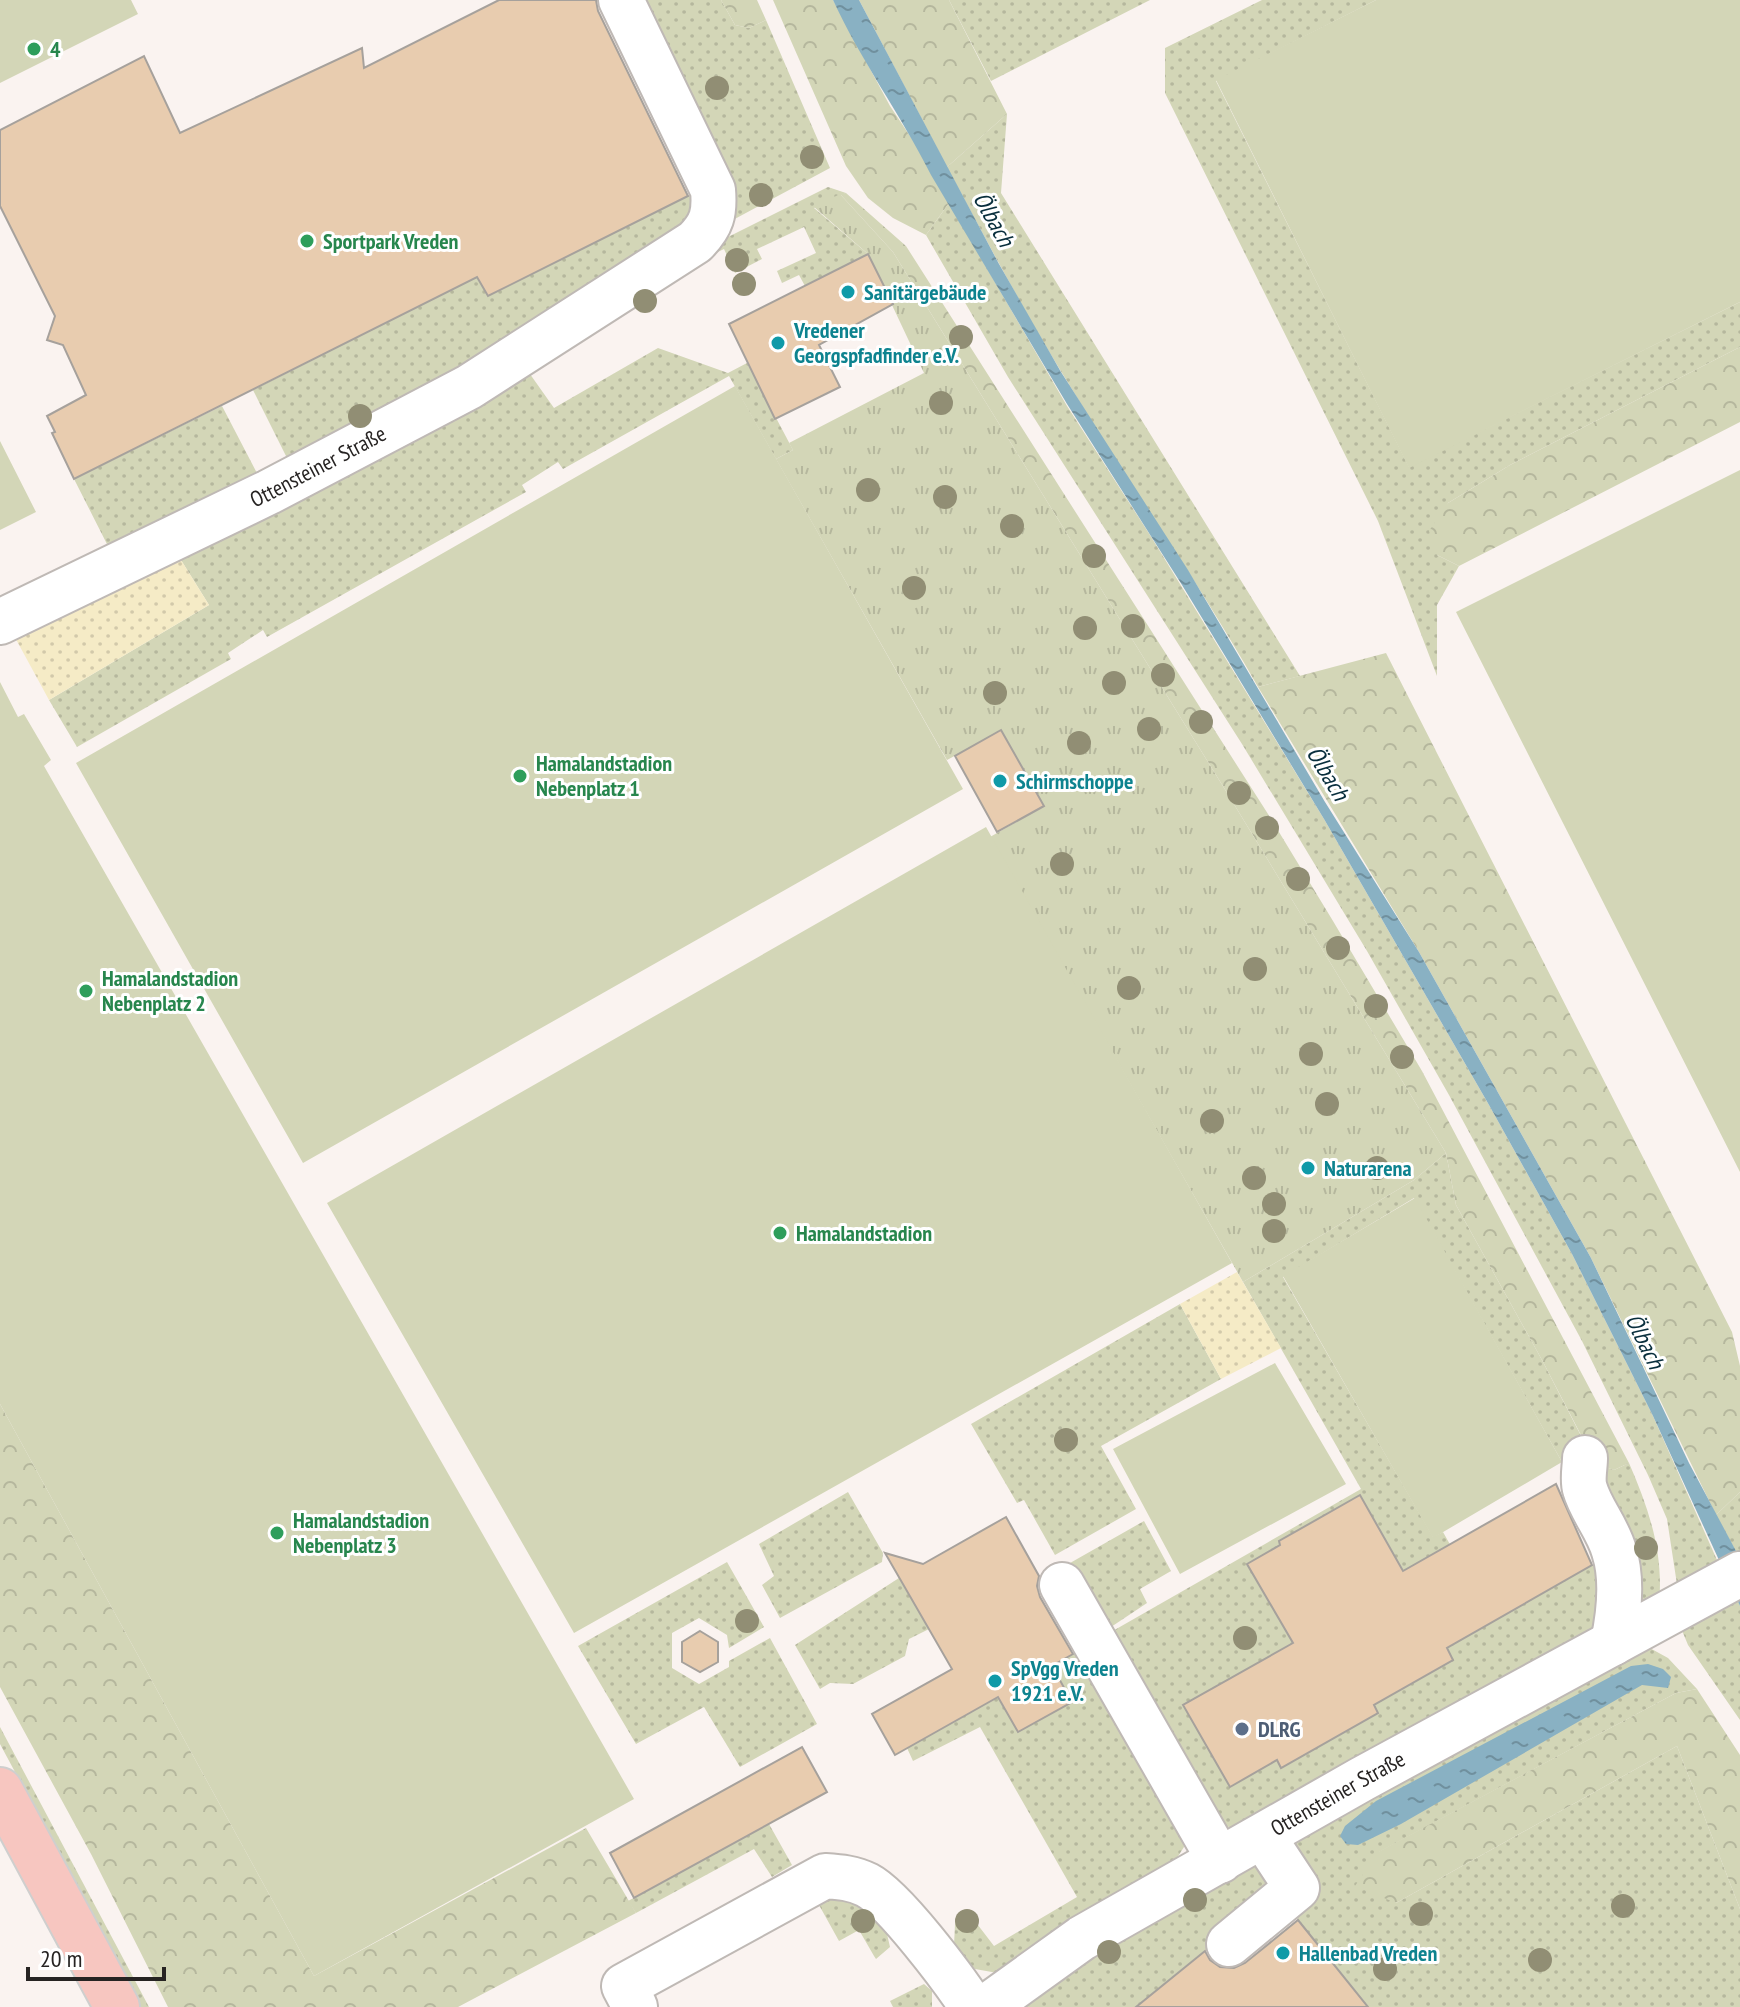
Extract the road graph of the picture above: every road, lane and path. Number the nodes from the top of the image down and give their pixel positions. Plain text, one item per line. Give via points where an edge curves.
1 (621, 0) edge
2 (0, 622) edge
3 (1585, 1458) dead end
4 (1740, 1574) edge
5 (1062, 1585) dead end
6 (1613, 1643) junction
7 (0, 1790) edge
8 (1264, 1838) junction
9 (1220, 1861) junction
10 (1229, 1944) dead end
11 (117, 2007) edge
12 (635, 2007) edge
13 (972, 2007) edge
14 (986, 2007) edge

1 - 2 street, Ottensteiner Straße via 713,190 715,211 709,228 469,387 269,492
3 - 6 street via 1584,1488 1618,1567
4 - 6 street, Ottensteiner Straße
5 - 9 street
6 - 8 street, Ottensteiner Straße
7 - 11 main road
8 - 9 street, Ottensteiner Straße
8 - 10 street via 1297,1888
9 - 14 street, Ottensteiner Straße via 1082,1938
12 - 13 street via 624,1986 825,1876 870,1886 891,1904

